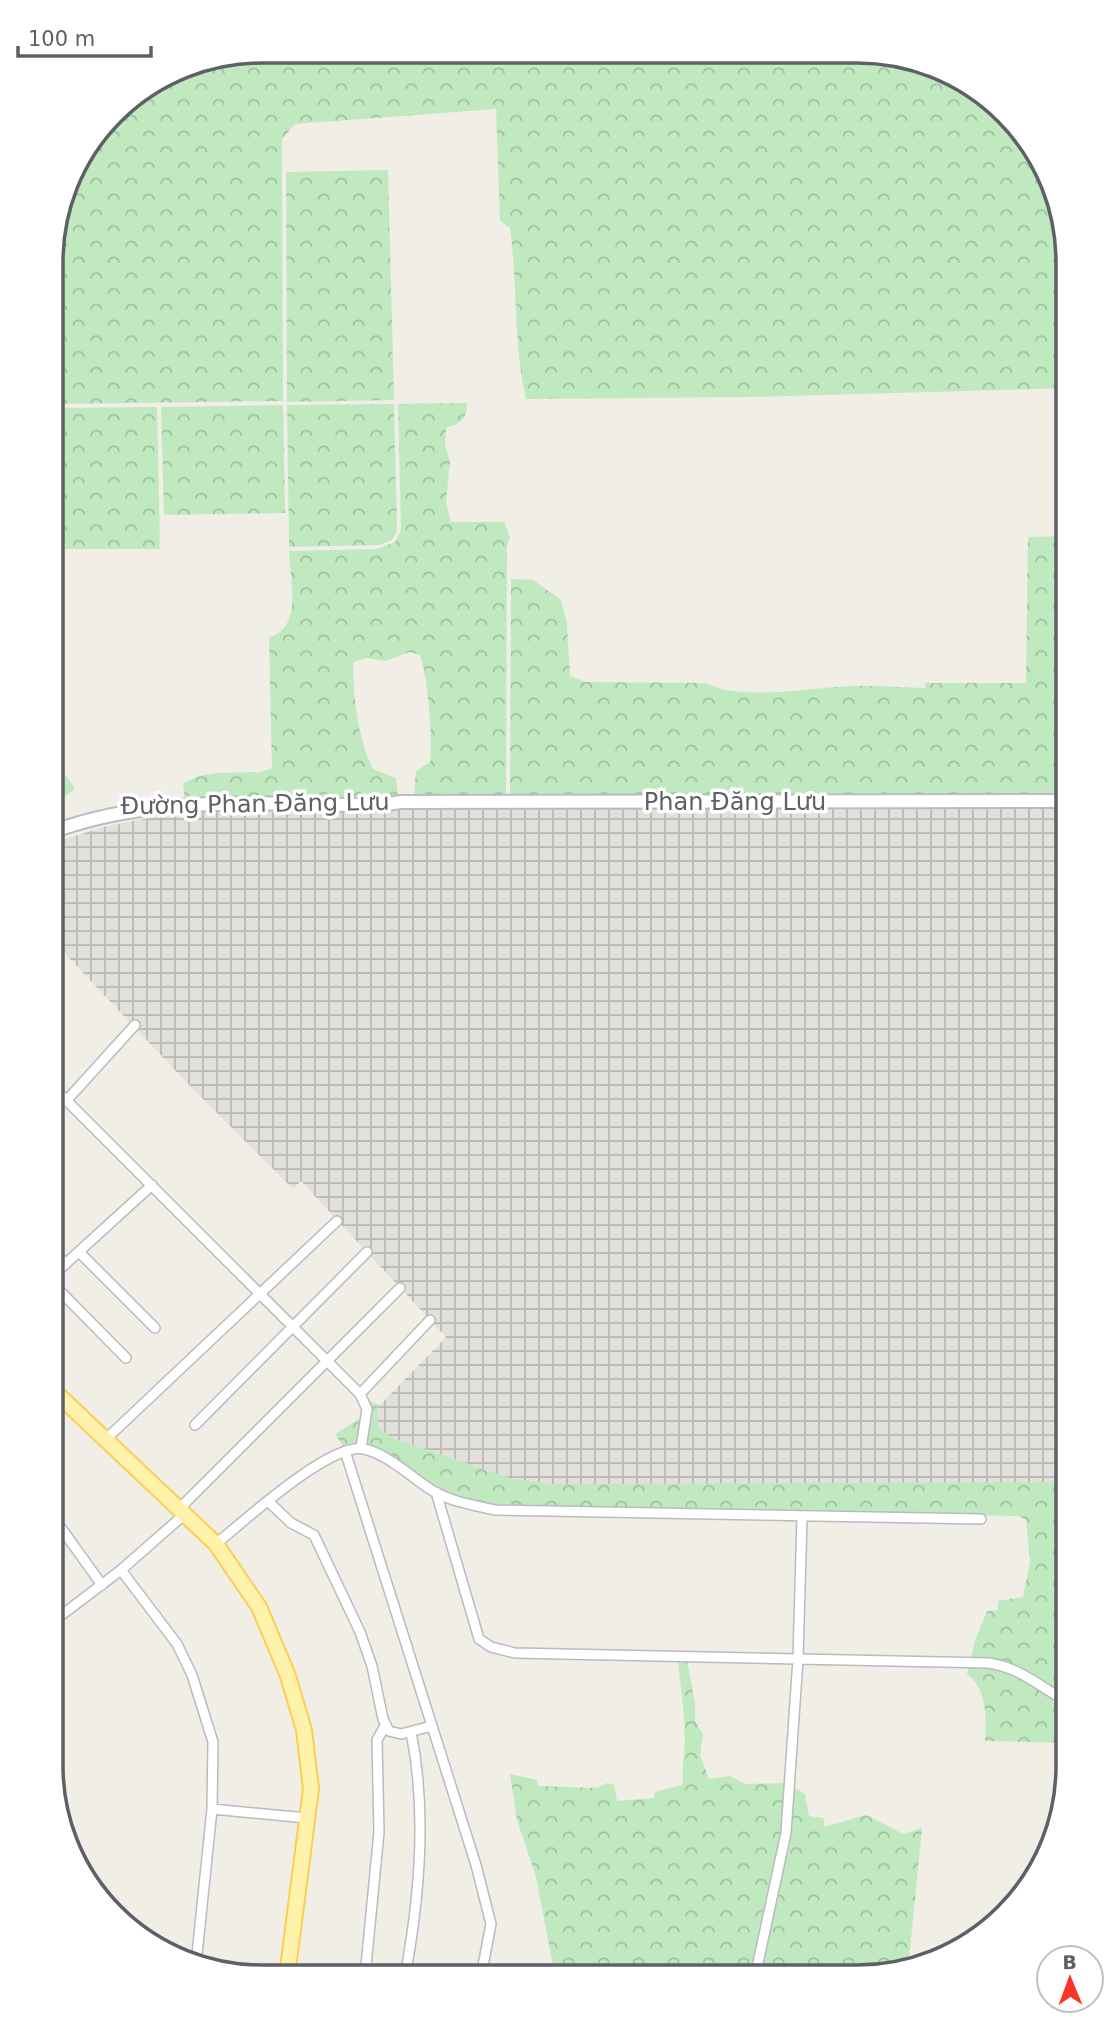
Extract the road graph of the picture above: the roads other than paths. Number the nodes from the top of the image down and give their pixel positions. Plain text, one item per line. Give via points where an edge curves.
1 (1056, 801) edge
2 (401, 802) junction
3 (63, 821) edge
4 (63, 829) edge
5 (135, 1026) dead end
6 (63, 1096) edge
7 (67, 1100) junction
8 (152, 1185) junction
9 (337, 1221) dead end
10 (79, 1252) junction
11 (367, 1252) dead end
12 (63, 1261) edge
13 (66, 1264) junction
14 (63, 1267) edge
15 (400, 1288) dead end
16 (63, 1292) edge
17 (258, 1294) junction
18 (430, 1320) dead end
19 (155, 1328) dead end
20 (292, 1328) junction
21 (126, 1358) dead end
22 (327, 1363) junction
23 (360, 1394) junction
24 (63, 1400) edge
25 (195, 1425) dead end
26 (105, 1440) junction
27 (361, 1448) junction
28 (345, 1451) junction
29 (436, 1492) junction
30 (268, 1502) junction
31 (183, 1511) junction
32 (802, 1517) junction
33 (981, 1519) dead end
34 (63, 1531) edge
35 (216, 1544) junction
36 (121, 1570) junction
37 (102, 1585) junction
38 (63, 1614) edge
39 (798, 1659) junction
40 (1056, 1694) edge
41 (385, 1726) junction
42 (432, 1726) junction
43 (411, 1732) junction
44 (212, 1809) junction
45 (307, 1818) junction
46 (197, 1954) edge
47 (288, 1965) edge
48 (366, 1965) edge
49 (407, 1965) edge
50 (483, 1965) edge
51 (758, 1965) edge

1 - 2 street, Phan Đăng Lưu
2 - 3 street, Đường Phan Đăng Lưu via 163,803 110,807
2 - 4 street, Đường Phan Đăng Lưu via 156,807
5 - 7 street
6 - 7 street
7 - 8 street
8 - 10 street
8 - 17 street
9 - 17 street
10 - 13 street
10 - 19 street
11 - 20 street
12 - 13 street
13 - 14 street
15 - 22 street
16 - 21 street
17 - 20 street
17 - 26 street
18 - 23 street
20 - 22 street
20 - 25 street
22 - 23 street
22 - 31 street
23 - 27 street via 367,1409
24 - 26 main road
26 - 31 main road
27 - 28 street
27 - 29 street
28 - 30 street via 314,1466
28 - 42 street
29 - 32 street via 495,1510
29 - 39 street via 479,1639 491,1647 515,1653
30 - 35 street
30 - 41 street via 291,1523 314,1535 360,1632
31 - 35 main road
31 - 36 street
32 - 33 street
32 - 39 street
34 - 37 street
35 - 45 main road via 259,1608 288,1676 309,1759
36 - 37 street
36 - 44 street via 160,1618 192,1675 214,1742
37 - 38 street
39 - 40 street via 999,1665 1025,1674
39 - 51 street via 786,1833
41 - 43 street via 395,1733
41 - 48 street via 377,1740 379,1832
42 - 43 street
42 - 50 street via 491,1924
43 - 49 street via 421,1812
44 - 45 street
44 - 46 street
45 - 47 main road

